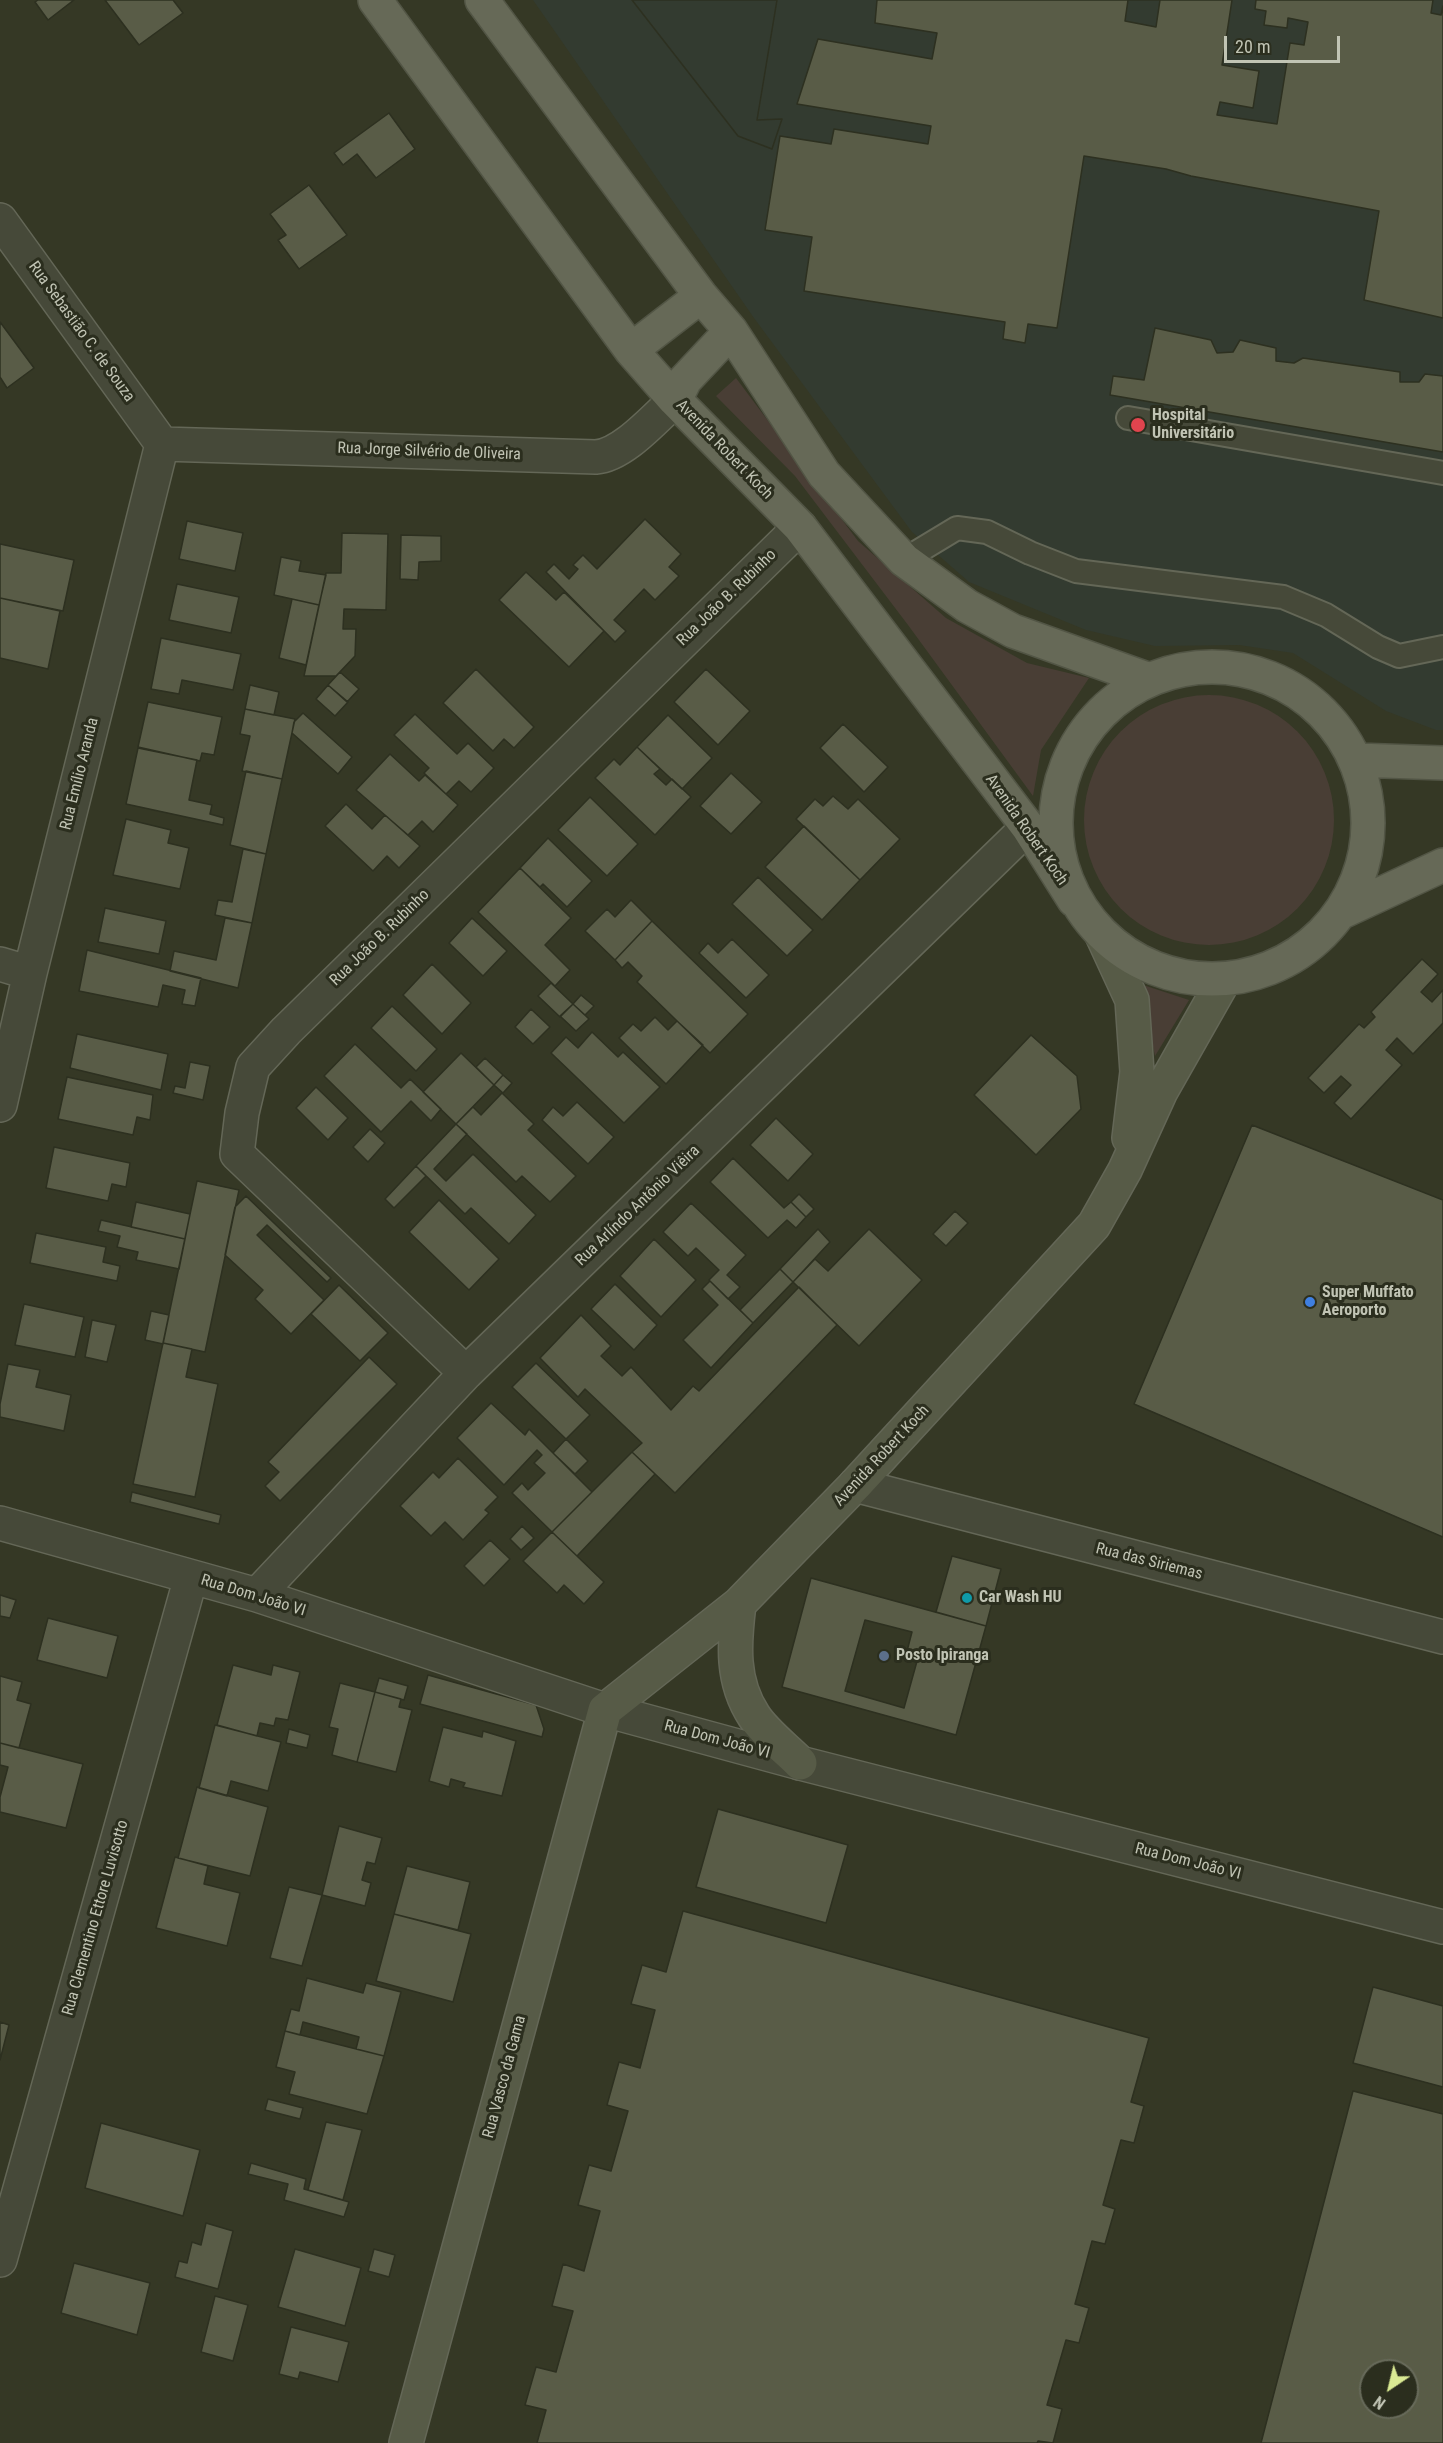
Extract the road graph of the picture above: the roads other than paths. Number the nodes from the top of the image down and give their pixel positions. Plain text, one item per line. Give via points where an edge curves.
1 (375, 0) edge
2 (482, 0) edge
3 (0, 220) edge
4 (701, 296) junction
5 (731, 330) junction
6 (631, 350) junction
7 (675, 400) junction
8 (1128, 418) dead end
9 (162, 444) junction
10 (1443, 473) edge
11 (800, 527) junction
12 (904, 560) junction
13 (1443, 647) edge
14 (1147, 679) junction
15 (1356, 760) junction
16 (1443, 763) edge
17 (1028, 827) junction
18 (1443, 865) edge
19 (1074, 900) junction
20 (1342, 912) junction
21 (1102, 935) junction
22 (15, 968) edge
23 (1224, 980) junction
24 (0, 1105) edge
25 (1125, 1170) junction
26 (466, 1373) junction
27 (855, 1485) junction
28 (0, 1523) edge
29 (192, 1577) junction
30 (257, 1595) junction
31 (739, 1604) junction
32 (1443, 1637) edge
33 (605, 1710) junction
34 (800, 1763) junction
35 (1443, 1927) edge
36 (0, 2260) edge
37 (406, 2443) edge

1 - 6 main road, Avenida Robert Koch
2 - 4 main road
3 - 9 street, Rua Sebastião C. de Souza
4 - 5 main road
4 - 6 main road
5 - 7 main road via 686,380
5 - 12 main road via 824,474
6 - 7 main road, Avenida Robert Koch
7 - 9 street, Rua Jorge Silvério de Oliveira via 625,444 596,458
7 - 11 main road, Avenida Robert Koch
8 - 10 lane
9 - 22 street, Rua Emílio Aranda
11 - 17 main road, Avenida Robert Koch
11 - 26 street, Rua João B. Rubinho via 286,1031 254,1067 237,1154
12 - 13 lane via 957,528 987,532 1076,571 1283,597 1326,615 1399,656
12 - 14 main road via 967,606 1013,631
14 - 15 main road via 1195,666 1245,669 1291,686 1330,718
14 - 19 main road via 1103,707 1072,749 1065,768 1056,798 1056,851
15 - 16 main road
15 - 20 main road via 1369,812 1364,864
17 - 19 main road, Avenida Robert Koch
17 - 26 street, Rua Arlíndo Antônio Viêira
18 - 20 main road
19 - 21 main road
20 - 23 main road via 1310,946 1270,969
21 - 23 main road via 1138,961 1159,969 1180,976
21 - 25 street, Avenida Robert Koch via 1132,1000 1137,1072
22 - 24 street, Rua Emílio Aranda
23 - 25 street, Avenida Robert Koch via 1161,1091
25 - 27 street, Avenida Robert Koch via 1094,1224
26 - 30 street, Rua Arlíndo Antônio Viêira
27 - 31 street, Avenida Robert Koch
27 - 32 street, Rua das Siriemas
28 - 29 street, Rua Dom João VI
29 - 30 street, Rua Dom João VI
29 - 36 street, Rua Clementino Ettore Luvisotto
30 - 33 street, Rua Dom João VI
31 - 33 street, Avenida Robert Koch
31 - 34 street via 734,1648 738,1685 754,1717
33 - 34 street, Rua Dom João VI
33 - 37 street, Rua Vasco da Gama
34 - 35 street, Rua Dom João VI

